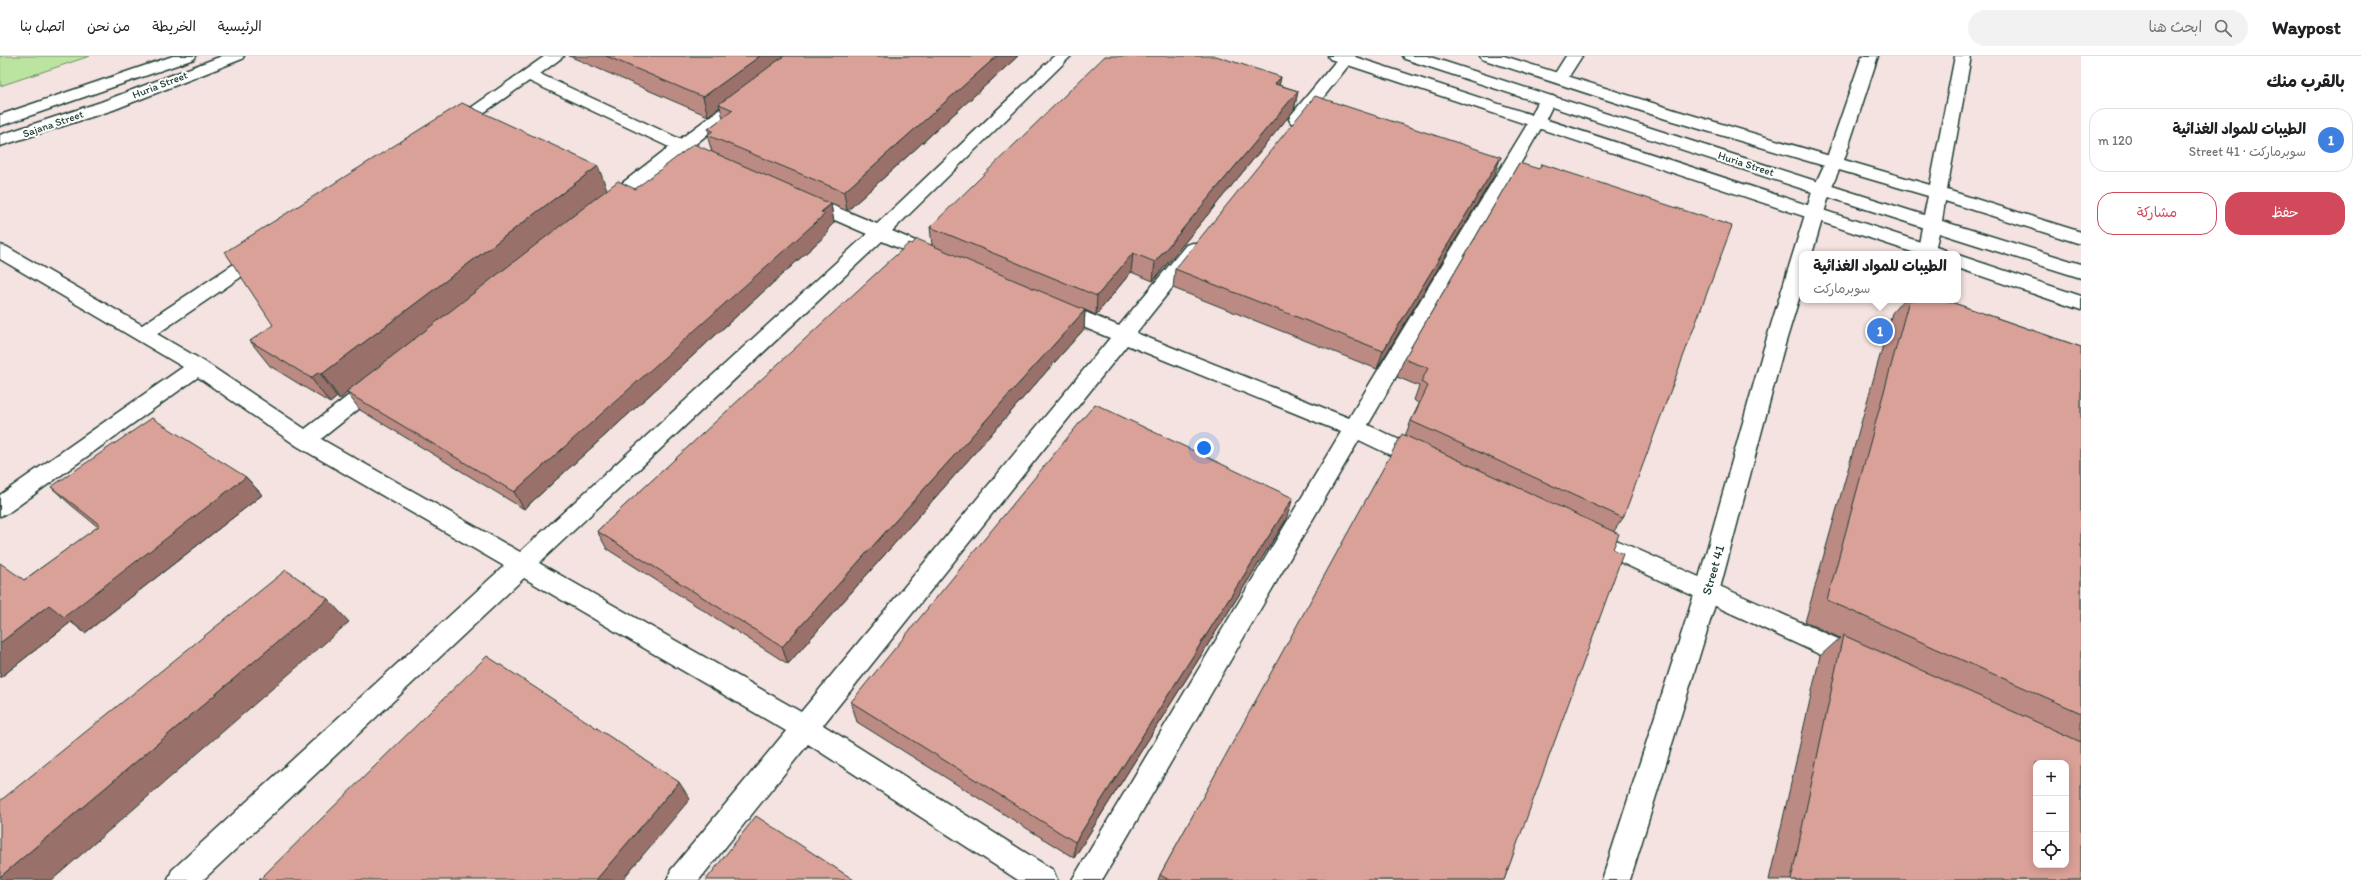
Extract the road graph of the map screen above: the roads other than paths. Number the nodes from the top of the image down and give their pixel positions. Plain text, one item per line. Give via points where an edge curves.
1 (188, 56) edge
2 (236, 56) edge
3 (556, 56) edge
4 (1063, 56) edge
5 (1411, 56) edge
6 (1488, 56) edge
7 (1574, 56) edge
8 (1870, 56) edge
9 (1963, 56) edge
10 (1343, 57) edge
11 (529, 75) junction
12 (1560, 78) junction
13 (762, 85) edge
14 (86, 93) joint
15 (1547, 100) junction
16 (107, 106) joint
17 (0, 121) edge
18 (1536, 123) junction
19 (1286, 133) edge
20 (437, 137) edge
21 (0, 141) edge
22 (679, 147) junction
23 (1834, 163) junction
24 (729, 168) edge
25 (1822, 189) junction
26 (786, 193) edge
27 (1939, 193) junction
28 (1816, 212) junction
29 (592, 215) edge
30 (1932, 223) junction
31 (1207, 231) edge
32 (879, 233) junction
33 (2081, 238) edge
34 (279, 242) edge
35 (0, 251) edge
36 (1804, 251) edge
37 (1929, 251) edge
38 (1932, 251) edge
39 (1961, 262) edge
40 (951, 263) edge
41 (1799, 268) edge
42 (2081, 271) edge
43 (1037, 300) edge
44 (2081, 303) edge
45 (141, 335) junction
46 (1123, 336) junction
47 (198, 367) junction
48 (393, 372) edge
49 (1353, 428) junction
50 (305, 440) junction
51 (1440, 468) edge
52 (0, 507) edge
53 (1570, 528) edge
54 (521, 566) junction
55 (1707, 592) junction
56 (1872, 667) edge
57 (804, 728) junction
58 (182, 880) edge
59 (681, 880) edge
60 (1043, 880) edge
61 (1086, 880) edge
62 (1616, 880) edge

1 - 14 street, Huria Street
2 - 16 street, Huria Street
3 - 11 street
4 - 32 street
5 - 15 street, Huria Street
6 - 12 street, Huria Street
7 - 12 street
8 - 23 street
9 - 27 street
10 - 18 street
10 - 19 street
11 - 20 street
11 - 22 street
12 - 23 street, Huria Street
13 - 22 street
14 - 17 street, Sajana Street
15 - 18 street
15 - 25 street, Huria Street
16 - 21 street, Sajana Street
18 - 28 street
18 - 49 street
22 - 24 street
22 - 29 street
23 - 25 street
23 - 27 street, Huria Street
25 - 28 street
25 - 30 street, Huria Street
26 - 32 street
27 - 30 street
27 - 33 street, Huria Street
28 - 36 street
28 - 37 street
30 - 38 street
30 - 42 street, Huria Street
31 - 46 street
32 - 40 street
32 - 54 street
34 - 45 street
35 - 45 street
39 - 44 street
41 - 55 street, Street 41 via 1773,351
43 - 46 street
45 - 47 street
46 - 49 street
46 - 57 street
47 - 50 street
47 - 52 street
48 - 50 street
49 - 51 street
49 - 61 street
50 - 54 street
53 - 55 street
54 - 57 street
54 - 58 street
55 - 56 street
55 - 62 street, Street 41
57 - 59 street
57 - 60 street

